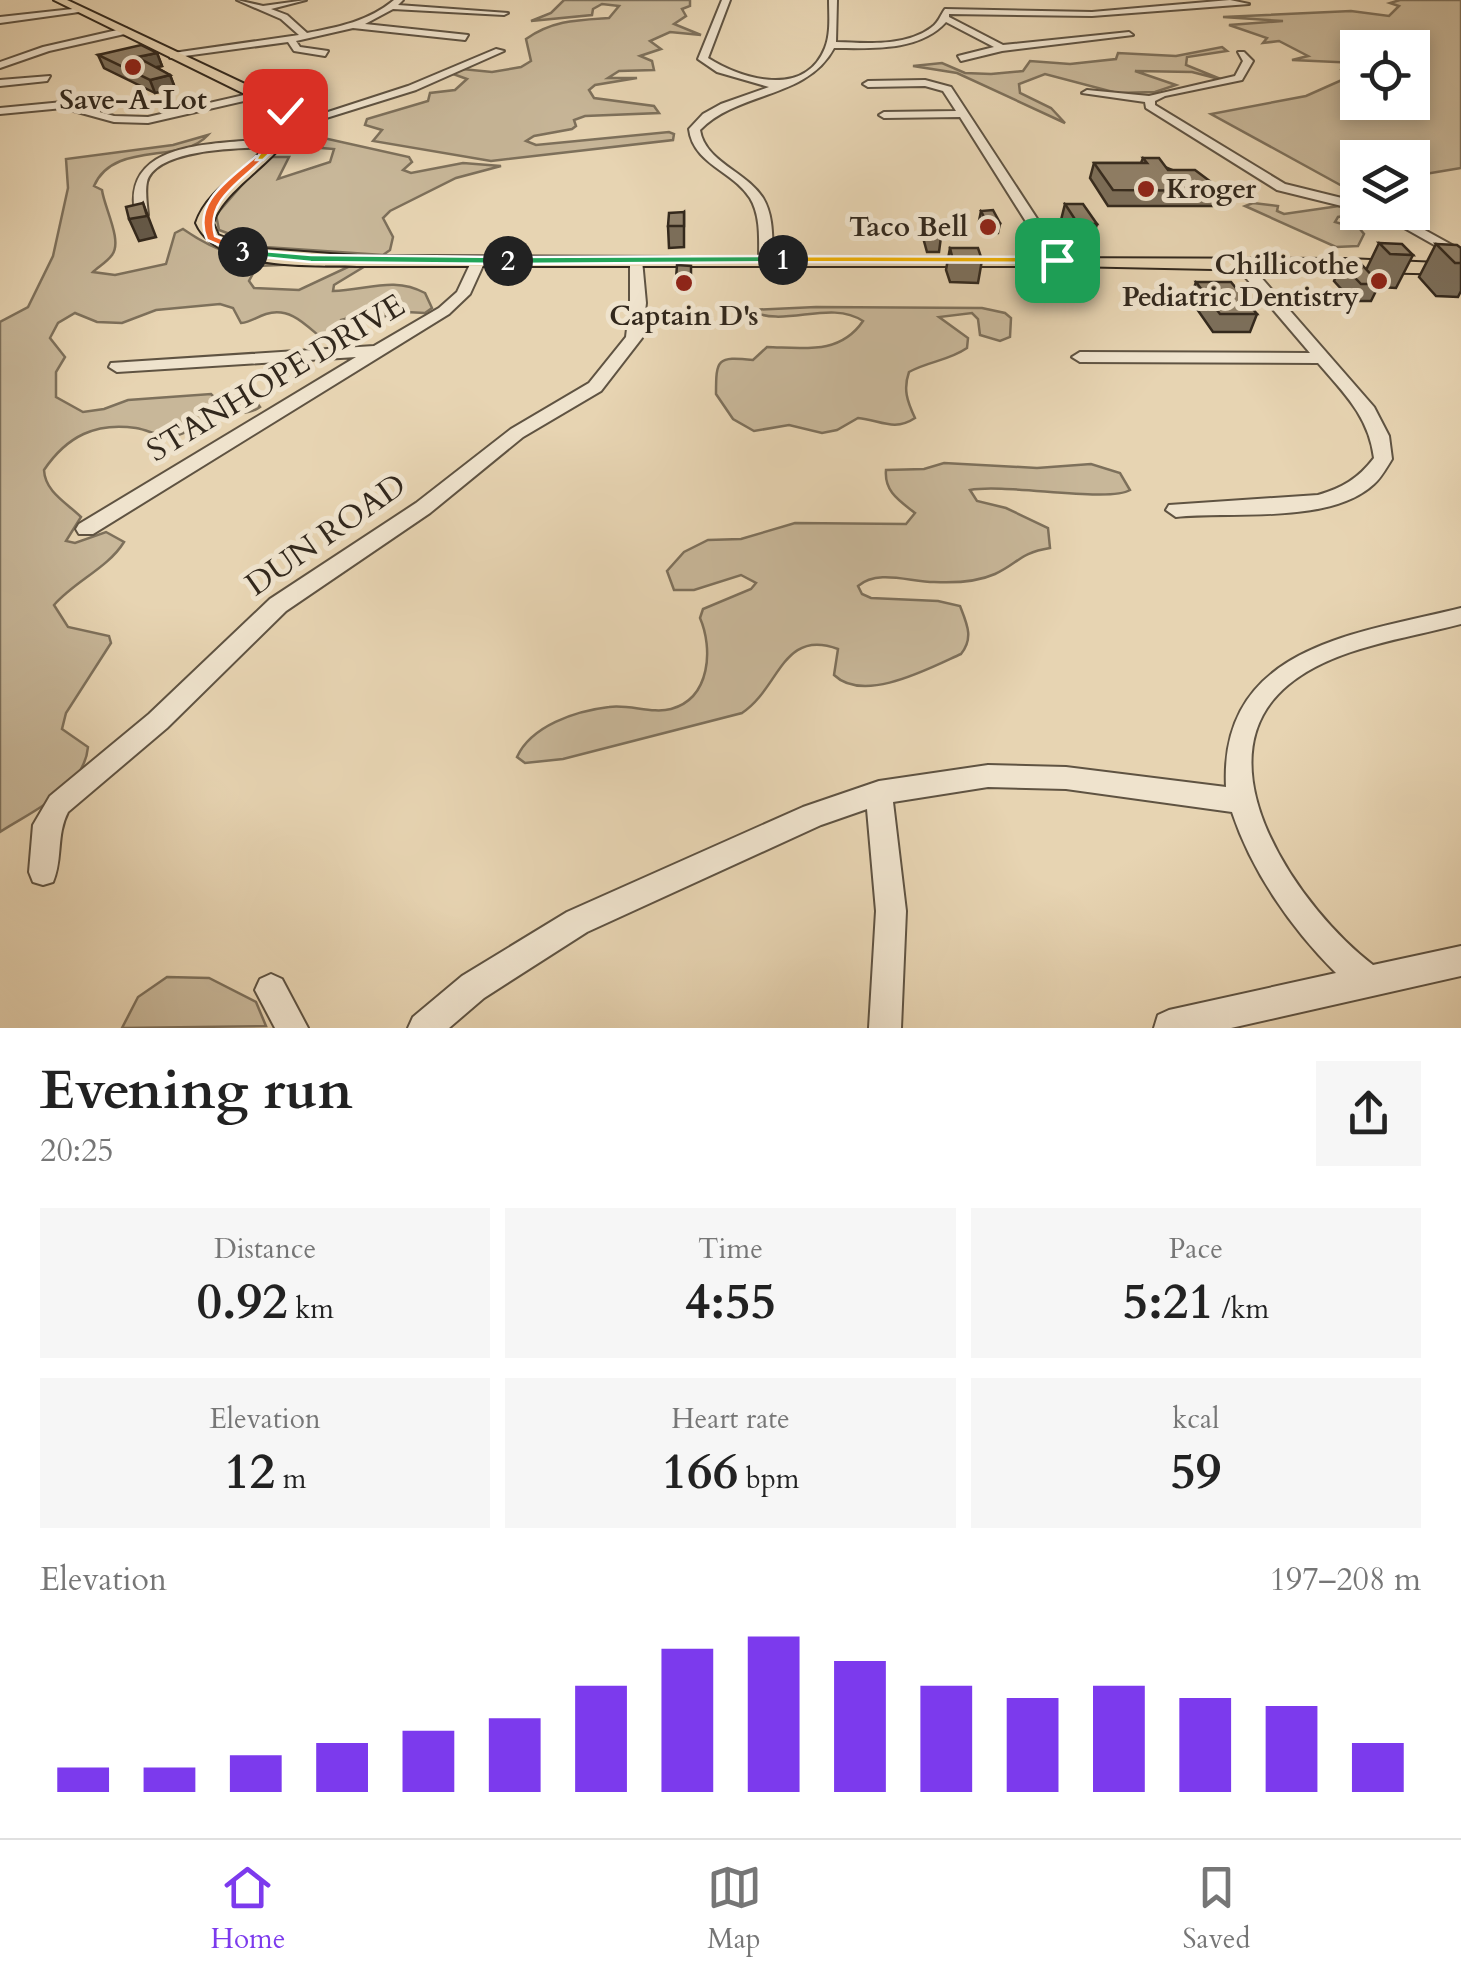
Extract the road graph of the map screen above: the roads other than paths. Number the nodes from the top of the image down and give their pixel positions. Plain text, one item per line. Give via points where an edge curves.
1 (59, 0) edge
2 (241, 0) edge
3 (302, 0) edge
4 (726, 0) edge
5 (834, 0) edge
6 (1140, 0) edge
7 (397, 3) edge
8 (1214, 4) dead end
9 (262, 8) junction
10 (1158, 9) junction
11 (80, 10) junction
12 (943, 10) edge
13 (504, 12) dead end
14 (0, 20) edge
15 (354, 26) junction
16 (126, 32) junction
17 (305, 36) junction
18 (1129, 36) dead end
19 (465, 37) dead end
20 (288, 38) junction
21 (831, 45) junction
22 (1002, 48) junction
23 (297, 49) junction
24 (499, 51) dead end
25 (325, 53) dead end
26 (1241, 54) dead end
27 (174, 56) junction
28 (256, 57) dead end
29 (961, 58) dead end
30 (0, 65) edge
31 (46, 78) dead end
32 (0, 84) edge
33 (868, 84) dead end
34 (778, 86) junction
35 (1087, 93) dead end
36 (257, 95) junction
37 (1150, 99) junction
38 (0, 110) edge
39 (964, 114) junction
40 (884, 115) dead end
41 (138, 120) junction
42 (290, 126) junction
43 (126, 131) dead end
44 (276, 144) junction
45 (1340, 202) edge
46 (141, 215) edge
47 (1414, 230) edge
48 (1461, 256) edge
49 (635, 260) junction
50 (766, 260) junction
51 (1057, 260) junction
52 (478, 261) junction
53 (1240, 262) junction
54 (1461, 268) edge
55 (378, 351) junction
56 (1080, 357) dead end
57 (1322, 358) junction
58 (117, 367) dead end
59 (1176, 510) dead end
60 (86, 528) dead end
61 (1461, 616) edge
62 (879, 792) junction
63 (1241, 801) junction
64 (43, 872) dead end
65 (1461, 962) edge
66 (1369, 980) junction
67 (270, 990) dead end
68 (1169, 1026) edge
69 (292, 1028) edge
70 (424, 1028) edge
71 (885, 1028) edge

1 - 11 main road
2 - 9 street
3 - 9 street
4 - 34 street via 703,59
5 - 21 street
6 - 10 street
7 - 13 street
7 - 15 street
8 - 10 street
9 - 17 street
10 - 12 street
11 - 14 street
11 - 16 main road
12 - 21 street via 933,31 910,39
12 - 22 street
15 - 17 street
15 - 19 street
16 - 27 main road
16 - 30 street
17 - 20 street
18 - 22 street
20 - 23 street
20 - 27 street
21 - 34 street via 817,68
22 - 29 street
23 - 25 street
23 - 28 street
24 - 42 street via 412,88
26 - 37 street via 1248,61 1238,78
27 - 36 main road
31 - 32 street
33 - 39 street via 938,85
34 - 50 street via 711,114 694,129 699,146 757,198
35 - 37 street
36 - 41 street
36 - 42 main road via 285,111
37 - 45 street via 1157,114 1282,187
38 - 41 street via 71,106
39 - 40 street
39 - 51 street
41 - 43 street
42 - 44 main road
44 - 46 street via 208,148 154,165 140,181
44 - 52 main road via 210,207 206,229 218,243 287,258
47 - 48 street
49 - 50 main road
49 - 52 main road
49 - 64 street, DUN ROAD via 634,338 595,387 516,432 424,508 278,605 158,722 59,804 47,825
50 - 51 main road
51 - 53 main road
52 - 55 street, STANHOPE DRIVE via 455,302
53 - 54 main road
53 - 57 street
55 - 58 street
55 - 60 street, STANHOPE DRIVE
56 - 57 street
57 - 59 street via 1376,426 1383,459 1374,476 1348,492 1300,504
61 - 63 street via 1331,653 1264,693 1239,756
62 - 63 street via 988,776 1066,778
62 - 70 street via 576,922 473,987
62 - 71 street via 891,911
63 - 66 street via 1296,902 1348,968
65 - 66 street
66 - 68 street
67 - 69 street

